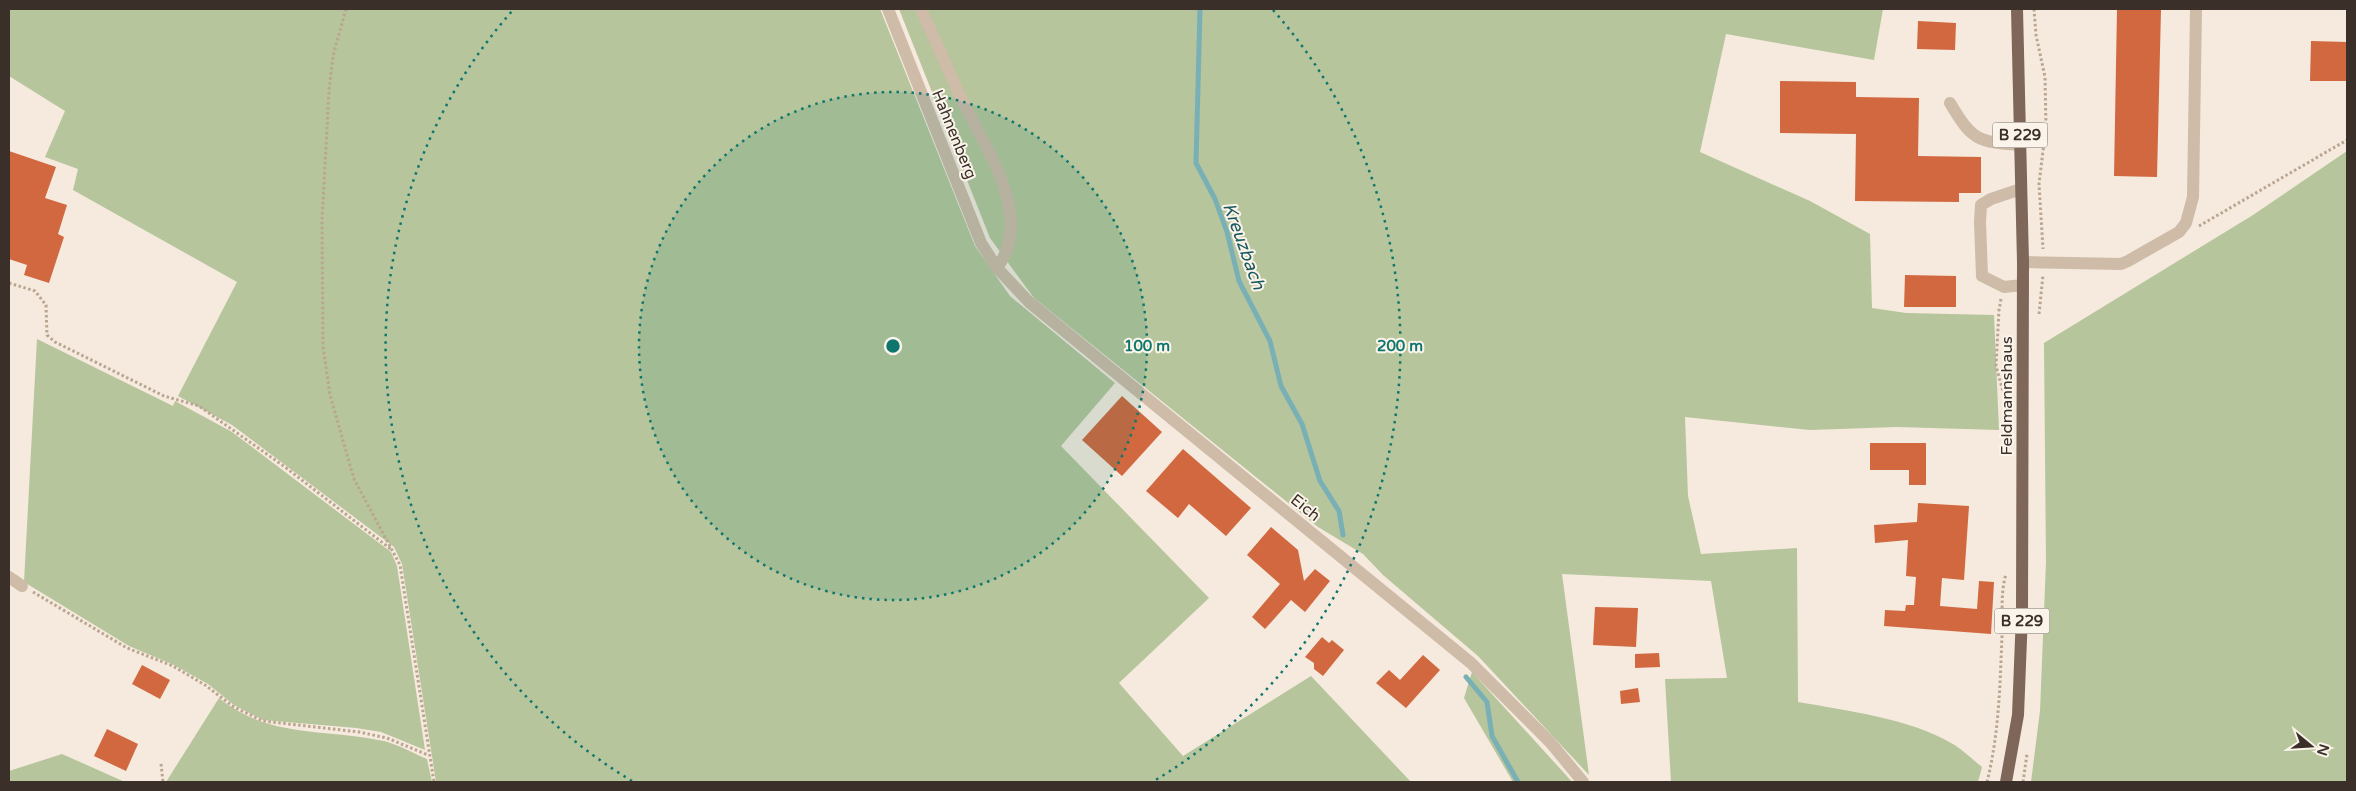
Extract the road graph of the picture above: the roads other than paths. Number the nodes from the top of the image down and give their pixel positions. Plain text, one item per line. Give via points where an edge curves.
1 (888, 9) edge
2 (922, 9) edge
3 (2017, 9) edge
4 (2196, 9) edge
5 (1950, 103) dead end
6 (2020, 145) junction
7 (2021, 189) junction
8 (2022, 262) junction
9 (997, 268) junction
10 (2023, 285) junction
11 (9, 577) edge
12 (22, 586) road end
13 (1583, 782) edge
14 (2006, 782) edge

1 - 9 street, Hahnenberg via 981,243
2 - 9 street via 961,97 996,163 1010,213 1012,238 1007,255
3 - 6 main road, Feldmannshaus / B 229
4 - 8 street via 2193,197 2186,223 2179,232 2121,264
5 - 6 street via 1974,137 1993,143
6 - 7 main road, Feldmannshaus / B 229
7 - 8 main road, Feldmannshaus / B 229
7 - 10 street via 1981,205 1980,222 1982,276 2004,287
8 - 10 main road, Feldmannshaus / B 229
9 - 13 street, Eich via 1045,315 1471,663 1550,742
10 - 14 main road, Feldmannshaus / B 229 via 2022,614 2018,715
11 - 12 street

